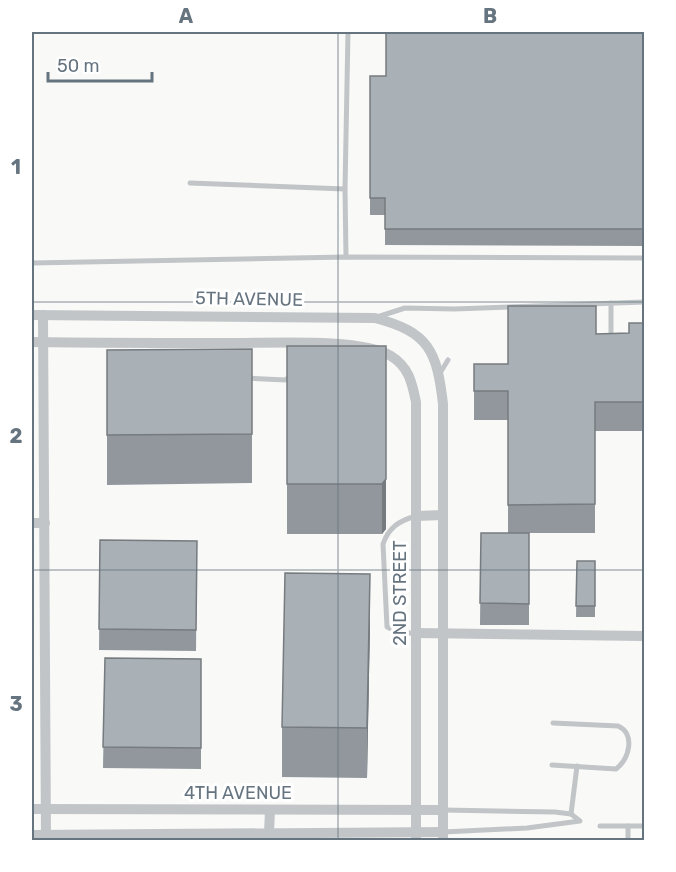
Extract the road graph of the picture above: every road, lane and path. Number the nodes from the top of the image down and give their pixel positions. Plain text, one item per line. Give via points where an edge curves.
1 (348, 32) edge
2 (190, 183) dead end
3 (345, 189) junction
4 (346, 257) junction
5 (645, 258) edge
6 (32, 263) edge
7 (645, 302) edge
8 (611, 303) junction
9 (37, 315) edge
10 (375, 318) junction
11 (37, 342) edge
12 (611, 343) edge
13 (448, 360) dead end
14 (296, 370) edge
15 (440, 373) junction
16 (233, 378) edge
17 (443, 515) junction
18 (416, 516) junction
19 (32, 524) edge
20 (45, 524) junction
21 (416, 633) junction
22 (443, 633) junction
23 (645, 636) edge
24 (553, 723) dead end
25 (552, 765) dead end
26 (577, 766) junction
27 (32, 809) edge
28 (46, 809) junction
29 (270, 810) junction
30 (416, 810) junction
31 (444, 810) junction
32 (555, 812) junction
33 (571, 814) junction
34 (559, 825) junction
35 (600, 826) dead end
36 (628, 826) junction
37 (645, 826) edge
38 (270, 833) junction
39 (32, 835) edge
40 (416, 836) edge
41 (443, 836) edge
42 (46, 838) edge
43 (628, 840) edge

1 - 3 lane
2 - 3 lane
3 - 4 lane
4 - 5 lane
4 - 6 lane
7 - 8 lane
8 - 10 lane via 405,308
8 - 12 lane
9 - 10 street, 5TH AVENUE
9 - 11 street
10 - 15 street, 5TH AVENUE via 404,325 426,342
11 - 18 street, 2ND STREET via 370,348 390,355 405,367 416,402
11 - 20 street
13 - 15 lane
14 - 16 lane via 285,380
15 - 17 street
17 - 18 street
17 - 22 street
18 - 21 street, 2ND STREET
18 - 21 lane via 398,521 382,544 387,627 400,633
19 - 20 street
20 - 28 street
21 - 22 street
21 - 30 street, 2ND STREET
22 - 23 street
22 - 31 street
24 - 26 lane via 618,726 629,735 627,756 616,769
25 - 26 lane
26 - 33 lane
27 - 28 street, 4TH AVENUE
28 - 29 street, 4TH AVENUE
28 - 42 street
29 - 30 street, 4TH AVENUE
29 - 38 street
30 - 31 street, 4TH AVENUE
30 - 40 street, 2ND STREET
31 - 32 lane
31 - 41 street
32 - 33 lane
32 - 34 lane
33 - 34 lane via 580,821
34 - 41 lane
35 - 36 lane
36 - 37 lane
36 - 43 lane
38 - 40 street
38 - 42 street
39 - 42 street
40 - 41 street

